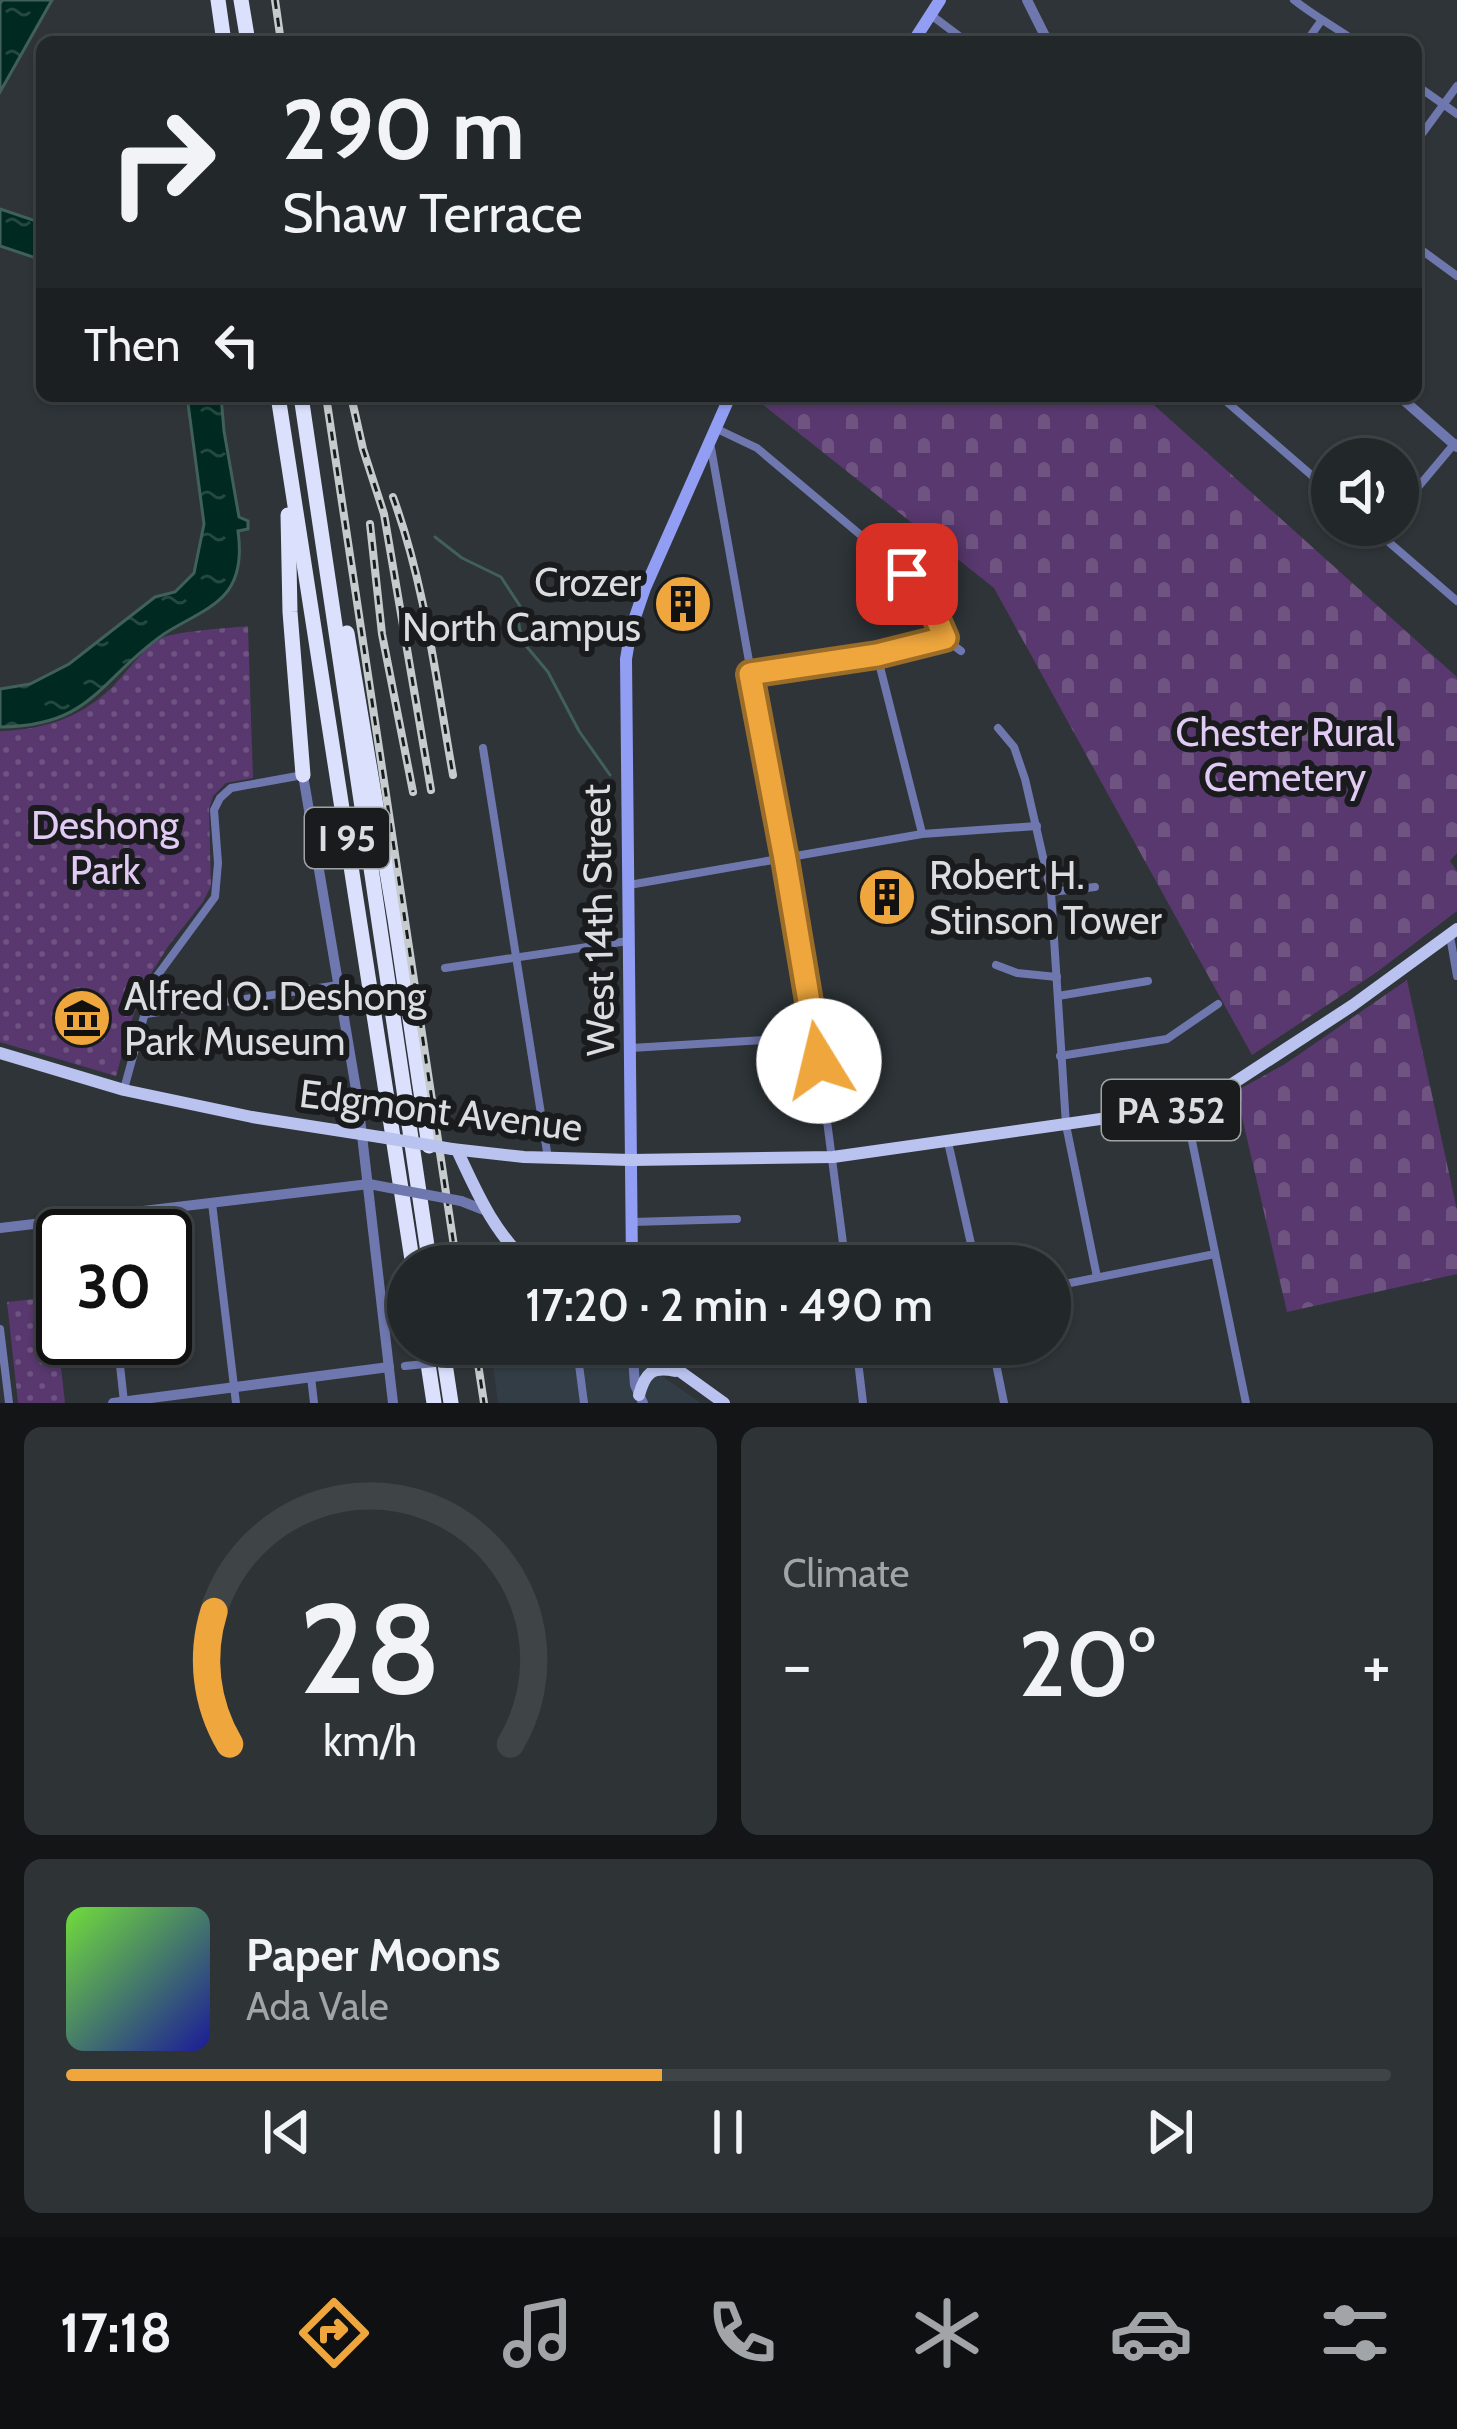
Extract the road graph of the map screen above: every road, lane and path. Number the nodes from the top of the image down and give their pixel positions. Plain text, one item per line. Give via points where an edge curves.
1 (218, 0) edge
2 (242, 0) edge
3 (940, 0) edge
4 (1027, 0) edge
5 (1294, 0) edge
6 (931, 15) junction
7 (1321, 21) junction
8 (223, 36) edge
9 (247, 36) edge
10 (917, 36) edge
11 (960, 36) edge
12 (1045, 36) edge
13 (1310, 36) edge
14 (1348, 36) edge
15 (1457, 86) edge
16 (1422, 89) edge
17 (1443, 104) junction
18 (1457, 115) edge
19 (1422, 134) edge
20 (1422, 250) edge
21 (1457, 276) edge
22 (302, 402) edge
23 (727, 402) edge
24 (1227, 402) edge
25 (1406, 402) edge
26 (279, 403) edge
27 (712, 434) junction
28 (1456, 444) edge
29 (1311, 475) edge
30 (1419, 487) edge
31 (321, 527) junction
32 (1393, 546) edge
33 (1457, 601) edge
34 (945, 638) junction
35 (961, 651) dead end
36 (877, 655) junction
37 (750, 674) junction
38 (998, 728) dead end
39 (483, 748) dead end
40 (303, 776) junction
41 (1036, 826) junction
42 (922, 834) junction
43 (785, 859) junction
44 (629, 884) junction
45 (1095, 887) dead end
46 (1051, 892) junction
47 (1453, 932) edge
48 (628, 940) junction
49 (518, 956) junction
50 (996, 964) dead end
51 (445, 968) dead end
52 (1457, 976) edge
53 (1057, 977) junction
54 (1148, 981) dead end
55 (338, 986) junction
56 (1058, 996) junction
57 (1218, 1004) dead end
58 (146, 1014) junction
59 (816, 1037) junction
60 (630, 1048) junction
61 (0, 1053) edge
62 (1060, 1056) junction
63 (124, 1090) junction
64 (1186, 1107) junction
65 (1066, 1125) junction
66 (362, 1133) junction
67 (948, 1141) junction
68 (429, 1146) junction
69 (454, 1149) junction
70 (833, 1157) junction
71 (548, 1158) junction
72 (631, 1160) junction
73 (369, 1184) junction
74 (212, 1203) junction
75 (161, 1209) edge
76 (484, 1210) junction
77 (737, 1220) dead end
78 (632, 1222) junction
79 (36, 1224) edge
80 (0, 1228) edge
81 (410, 1245) edge
82 (427, 1245) edge
83 (511, 1245) edge
84 (632, 1245) edge
85 (843, 1245) edge
86 (971, 1245) edge
87 (1215, 1254) junction
88 (1097, 1277) junction
89 (1071, 1283) edge
90 (0, 1329) edge
91 (120, 1365) edge
92 (428, 1365) edge
93 (445, 1365) edge
94 (635, 1365) edge
95 (672, 1365) edge
96 (858, 1365) edge
97 (996, 1365) edge
98 (389, 1367) junction
99 (680, 1371) junction
100 (311, 1377) junction
101 (234, 1387) junction
102 (641, 1399) edge
103 (124, 1402) edge
104 (723, 1402) edge
105 (9, 1403) edge
106 (113, 1403) edge
107 (236, 1403) edge
108 (314, 1403) edge
109 (393, 1403) edge
110 (434, 1403) edge
111 (451, 1403) edge
112 (584, 1403) edge
113 (863, 1403) edge
114 (1004, 1403) edge
115 (1246, 1403) edge

1 - 8 highway
2 - 9 highway
3 - 6 main road
4 - 12 street
5 - 7 street
6 - 10 main road
6 - 11 street
7 - 13 street
7 - 14 street
15 - 17 street
16 - 17 street
17 - 18 street
17 - 19 street
20 - 21 street
22 - 31 highway, I 95
23 - 27 main road, West 14th Street
24 - 29 street
25 - 28 street
26 - 40 highway
26 - 81 highway, I 95
27 - 34 street via 758,448 907,574 926,594
27 - 37 street
27 - 44 main road, West 14th Street via 631,629
28 - 30 street
31 - 68 highway via 344,610
31 - 82 highway, I 95
32 - 33 street
34 - 35 street
34 - 36 street
36 - 37 street
36 - 42 street
37 - 43 street
38 - 41 street via 1014,747
39 - 49 street
40 - 55 street
40 - 58 street via 231,788 220,798 215,897 154,980
41 - 42 street
41 - 46 street
42 - 43 street
43 - 44 street
43 - 59 street
44 - 48 main road, West 14th Street
45 - 46 street
46 - 53 street
47 - 52 street
47 - 64 main road, Edgmont Avenue / PA 352 via 1353,1005
48 - 49 street
48 - 60 main road, West 14th Street
49 - 51 street
49 - 71 street
50 - 53 street
53 - 56 street
54 - 56 street
55 - 58 street
55 - 66 street
56 - 62 street
57 - 62 street via 1167,1039
58 - 63 street
59 - 60 street
59 - 70 street
60 - 72 main road, West 14th Street
61 - 63 main road, PA 352
62 - 65 street
63 - 66 main road, Edgmont Avenue / PA 352
64 - 65 main road, Edgmont Avenue / PA 352
64 - 87 street
65 - 67 main road, Edgmont Avenue / PA 352
65 - 88 street
66 - 68 main road, Edgmont Avenue / PA 352, bridge
66 - 73 street
67 - 70 main road, Edgmont Avenue / PA 352
67 - 86 street
68 - 69 main road, Edgmont Avenue / PA 352, bridge
69 - 71 main road, Edgmont Avenue / PA 352
69 - 76 main road
70 - 72 main road, Edgmont Avenue / PA 352
70 - 85 street
71 - 72 main road, Edgmont Avenue / PA 352
72 - 78 main road, West 14th Street
73 - 74 street
73 - 76 street, bridge
73 - 98 street
74 - 75 street
74 - 101 street
76 - 83 main road
77 - 78 street
78 - 84 main road, West 14th Street
79 - 80 street
87 - 88 street
87 - 115 street
88 - 89 street
90 - 105 street
91 - 103 street
92 - 110 highway
93 - 111 highway
94 - 102 street
95 - 99 main road
96 - 113 street
97 - 114 street
98 - 100 street
98 - 109 street
98 - 112 street, bridge via 566,1347 578,1357
99 - 102 main road via 654,1369
99 - 104 main road
100 - 101 street
100 - 108 street
101 - 103 street
101 - 107 street
103 - 106 street

